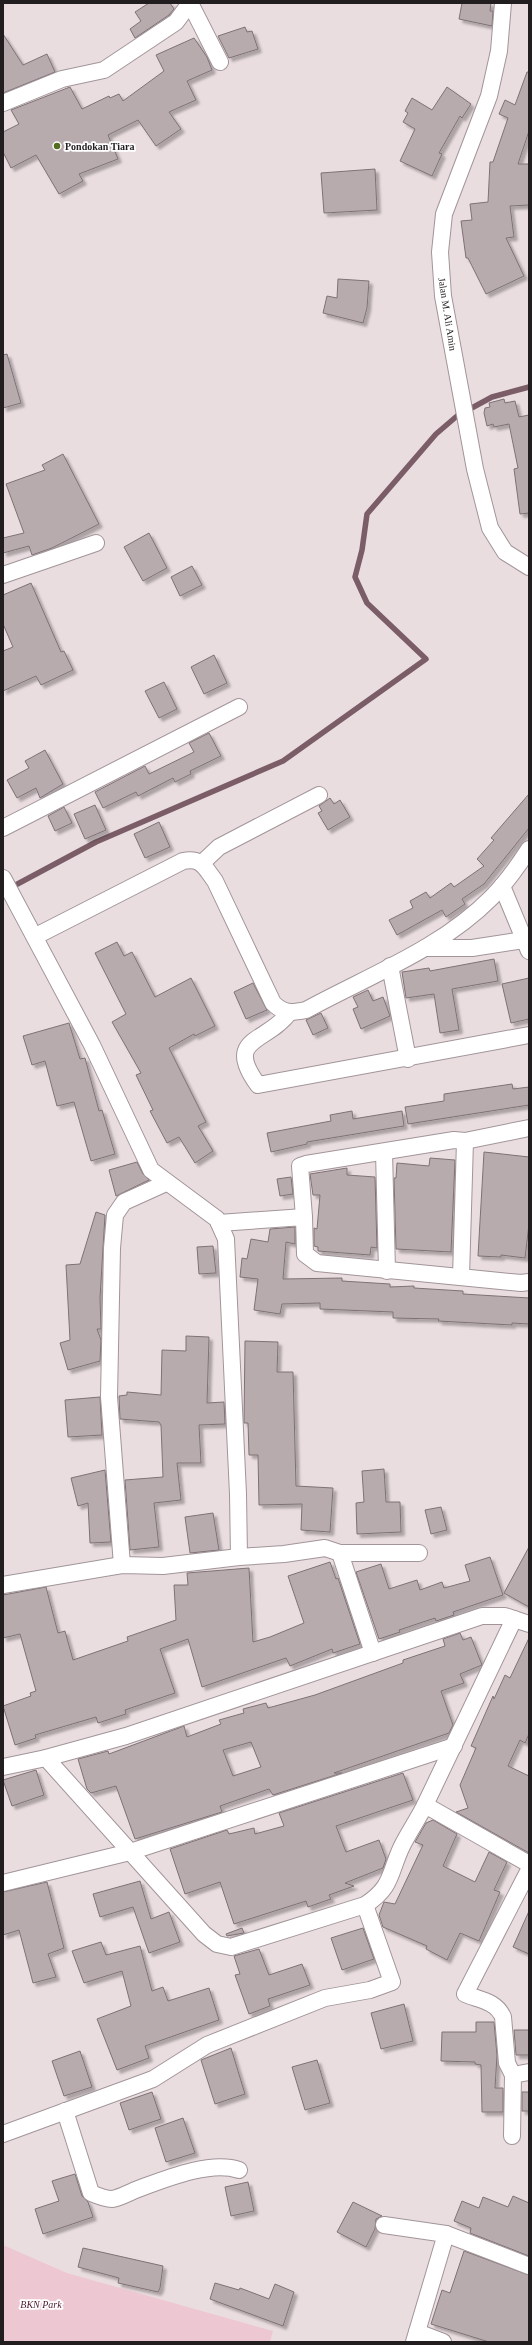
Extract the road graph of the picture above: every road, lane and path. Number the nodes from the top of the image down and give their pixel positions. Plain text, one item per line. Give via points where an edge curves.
1 (190, 3) edge
2 (503, 3) edge
3 (220, 62) dead end
4 (3, 104) edge
5 (96, 543) dead end
6 (529, 567) edge
7 (3, 575) edge
8 (239, 707) dead end
9 (319, 795) dead end
10 (3, 828) edge
11 (529, 849) edge
12 (202, 863) junction
13 (7, 886) edge
14 (502, 886) junction
15 (36, 936) junction
16 (527, 945) edge
17 (425, 948) junction
18 (390, 966) junction
19 (289, 1013) junction
20 (529, 1035) edge
21 (408, 1059) junction
22 (529, 1128) edge
23 (465, 1140) junction
24 (384, 1152) junction
25 (166, 1183) junction
26 (304, 1217) junction
27 (219, 1223) junction
28 (387, 1271) junction
29 (461, 1277) junction
30 (529, 1282) edge
31 (340, 1553) junction
32 (419, 1553) dead end
33 (239, 1557) junction
34 (122, 1565) junction
35 (3, 1585) edge
36 (522, 1622) edge
37 (373, 1653) junction
38 (454, 1746) junction
39 (46, 1758) junction
40 (3, 1767) edge
41 (425, 1805) junction
42 (130, 1852) junction
43 (529, 1864) edge
44 (529, 1870) edge
45 (3, 1883) edge
46 (365, 1905) junction
47 (529, 2072) edge
48 (513, 2075) junction
49 (65, 2111) junction
50 (3, 2134) edge
51 (512, 2136) dead end
52 (239, 2170) dead end
53 (384, 2224) dead end
54 (446, 2234) junction
55 (529, 2266) edge
56 (416, 2337) edge
57 (443, 2342) edge

1 - 3 street
1 - 4 street via 176,22 104,70 62,79
2 - 6 street, Jalan M. Ali Amin via 499,51 489,96 444,214 440,252 443,296 475,469 490,528 505,552
5 - 7 street
8 - 10 street
9 - 12 street via 219,847
11 - 14 street
12 - 15 street via 193,859 183,862
12 - 19 street via 214,881 272,1004 280,1011
13 - 15 street
14 - 16 street
14 - 17 street via 477,910
15 - 25 street via 92,1045 139,1148 151,1170
16 - 17 street
17 - 18 street
18 - 19 street via 306,1010
18 - 21 street
19 - 21 street via 280,1025 249,1043 245,1051 247,1070 258,1085
20 - 21 street
22 - 23 street
23 - 24 street
23 - 29 street
24 - 26 street via 300,1166
24 - 28 street
25 - 27 street via 207,1210
25 - 34 street via 124,1202 115,1215 112,1248 110,1397
26 - 27 street
26 - 28 street via 304,1248 305,1254 311,1260 317,1263
27 - 33 street via 226,1239 229,1281
28 - 29 street
29 - 30 street
31 - 32 street
31 - 33 street via 325,1548
31 - 37 street
33 - 34 street via 164,1566
34 - 35 street
36 - 37 street via 493,1615 482,1616
36 - 38 street
37 - 39 street via 126,1736
38 - 41 street
38 - 42 street
39 - 40 street
39 - 42 street
41 - 43 street
41 - 46 street via 402,1846 387,1886 380,1895
42 - 45 street
42 - 46 street via 204,1934 217,1944 231,1947
44 - 48 street via 465,1994 496,2005 500,2010 503,2017 507,2063
46 - 49 street via 392,1982 370,1990 324,1998 208,2045 154,2079
47 - 48 street
48 - 51 street
49 - 50 street
49 - 52 street via 91,2194 113,2199 161,2180 216,2166 228,2166
53 - 54 street
54 - 55 street
54 - 56 street
56 - 57 street

